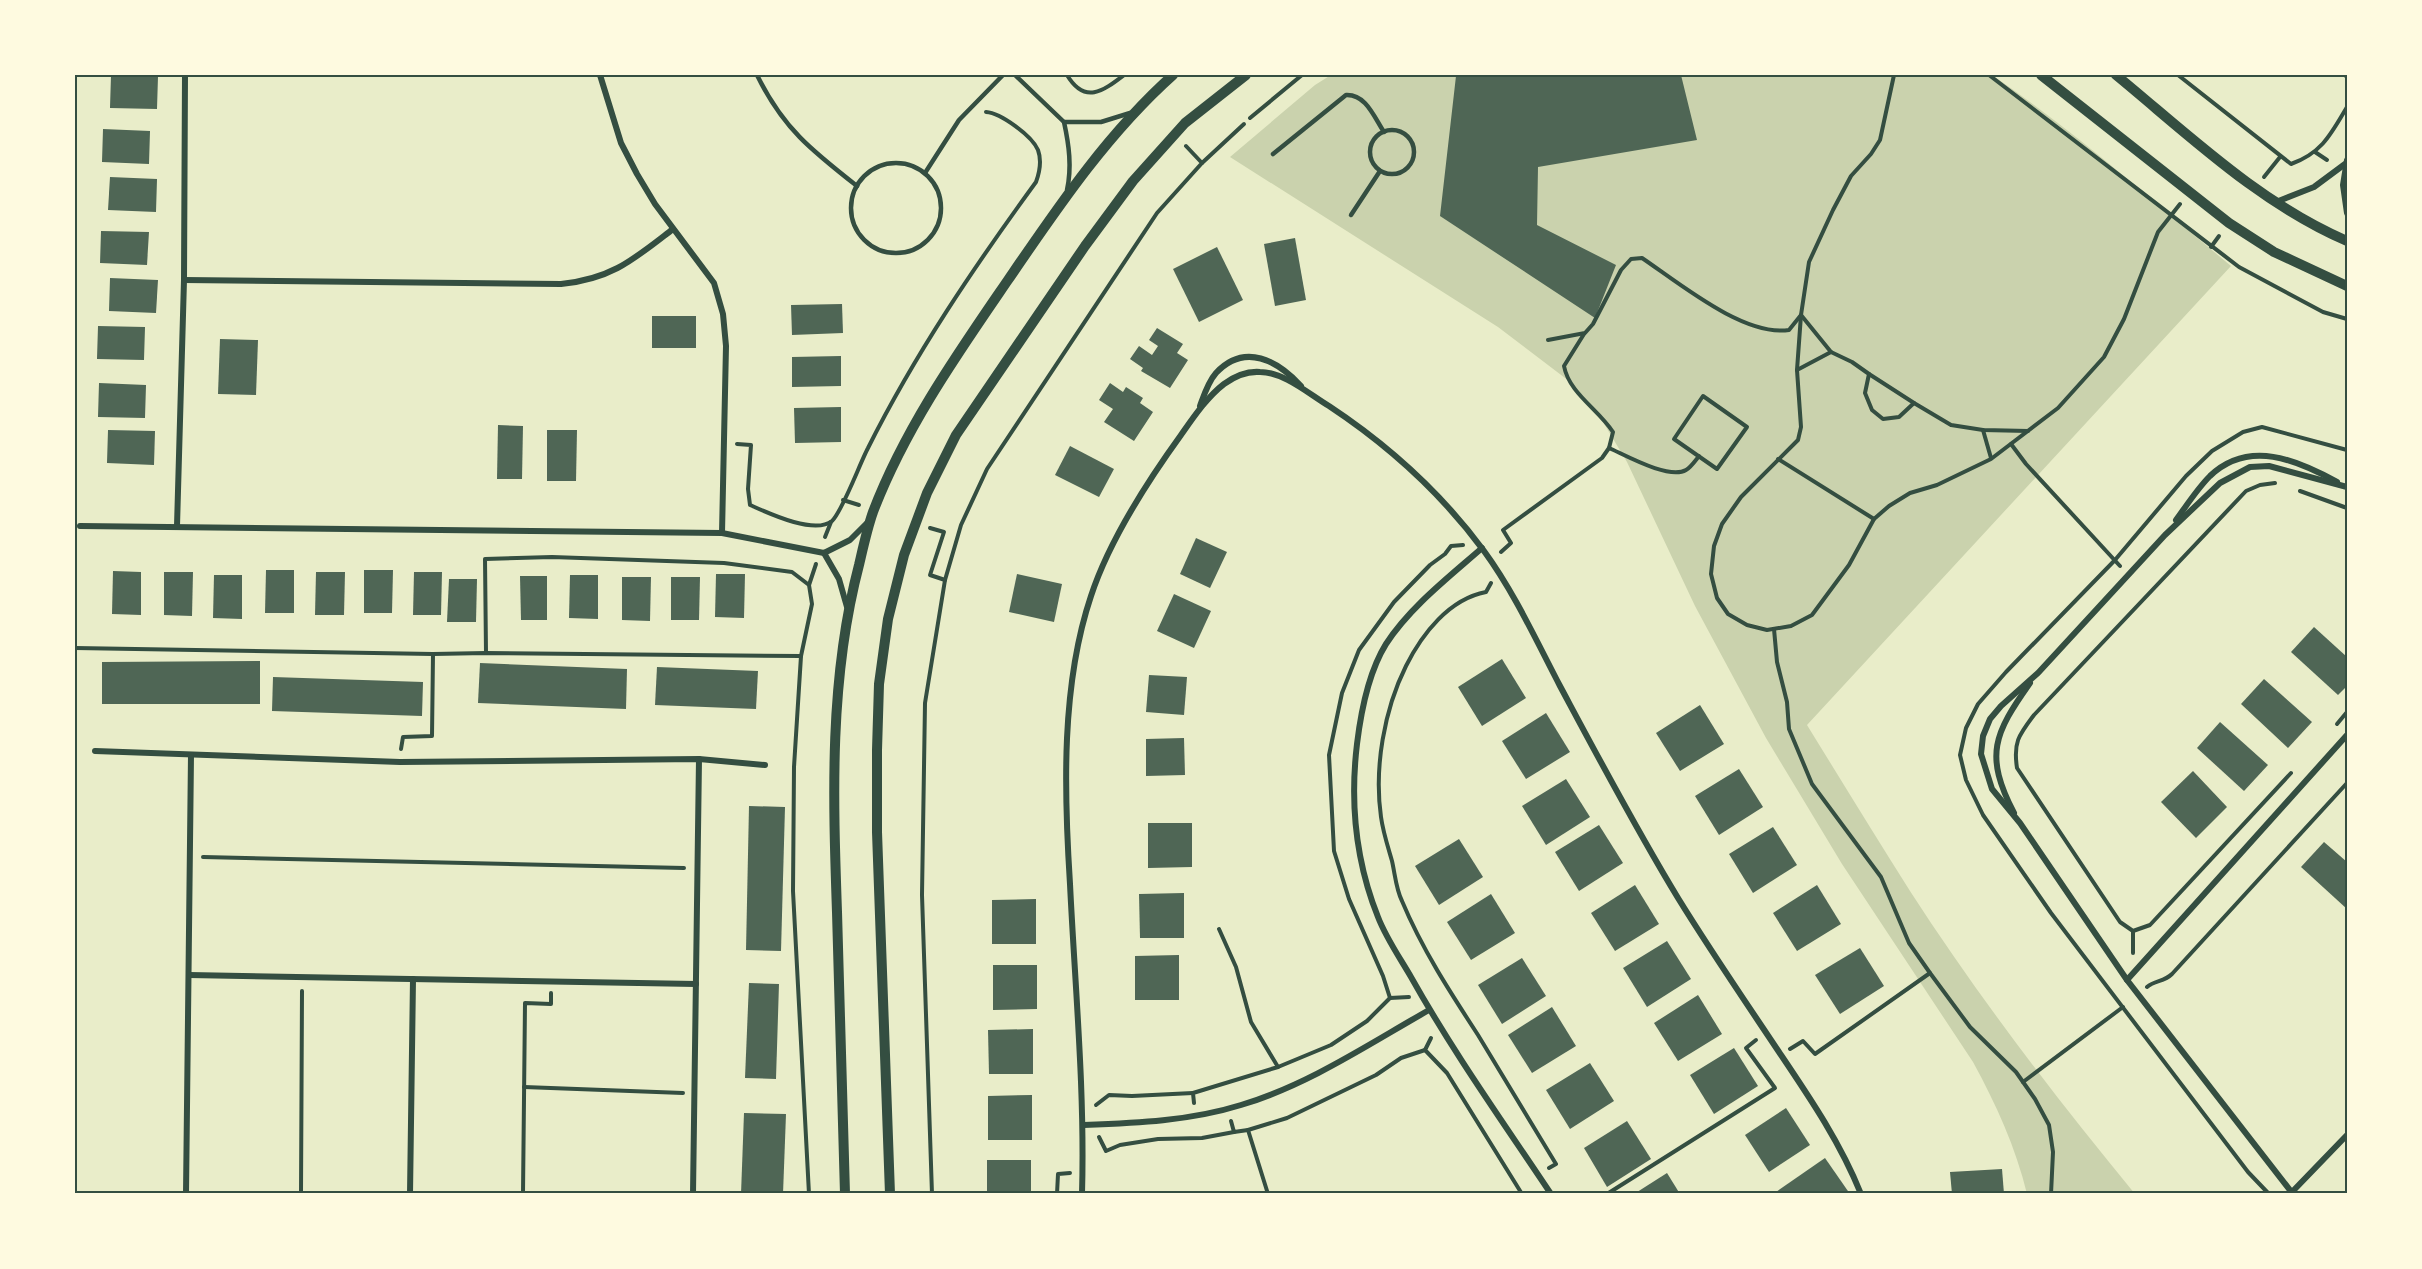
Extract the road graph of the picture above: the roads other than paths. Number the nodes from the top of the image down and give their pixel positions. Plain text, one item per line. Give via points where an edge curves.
1 (185, 75) edge
2 (600, 75) edge
3 (757, 75) edge
4 (1003, 75) edge
5 (1015, 75) edge
6 (1173, 75) edge
7 (1246, 75) edge
8 (2041, 75) edge
9 (2116, 75) edge
10 (1138, 110) junction
11 (1064, 122) junction
12 (1384, 132) junction
13 (1273, 154) dead end
14 (2346, 162) edge
15 (1380, 171) junction
16 (925, 173) junction
17 (857, 186) junction
18 (1066, 196) junction
19 (2276, 202) junction
20 (2347, 213) edge
21 (1351, 214) dead end
22 (673, 229) junction
23 (2347, 241) edge
24 (183, 280) junction
25 (2347, 286) edge
26 (1306, 391) junction
27 (1197, 412) junction
28 (871, 519) junction
29 (80, 526) dead end
30 (177, 526) junction
31 (722, 533) junction
32 (2165, 535) junction
33 (1482, 548) junction
34 (824, 553) junction
35 (848, 608) junction
36 (2038, 673) junction
37 (2347, 735) edge
38 (95, 751) dead end
39 (191, 755) junction
40 (699, 759) junction
41 (765, 765) dead end
42 (2020, 823) junction
43 (189, 975) junction
44 (413, 979) junction
45 (2127, 980) junction
46 (696, 984) junction
47 (1429, 1010) junction
48 (1083, 1125) junction
49 (2347, 1135) edge
50 (2292, 1193) edge
51 (186, 1194) edge
52 (410, 1194) edge
53 (693, 1194) edge
54 (845, 1194) edge
55 (890, 1194) edge
56 (1082, 1194) edge
57 (1551, 1194) edge
58 (1861, 1194) edge

1 - 24 street
2 - 22 street via 621,143
3 - 17 lane via 793,132
4 - 16 lane via 945,138
5 - 11 lane
6 - 10 street
7 - 55 street via 1185,123 1119,200 956,435 904,555 888,619 879,684 877,832
8 - 25 street via 2229,223 2274,252
9 - 19 street via 2211,156
10 - 11 lane via 1101,122
10 - 18 street
11 - 18 lane via 1070,162
12 - 13 lane via 1360,98 1346,96
12 - 15 lane via 1377,136 1370,150
12 - 15 lane via 1392,130 1407,136 1412,142 1413,159 1396,174
14 - 19 street via 2314,187
14 - 20 street via 2343,185
15 - 21 lane
16 - 17 lane via 908,164 888,164 870,171
16 - 17 lane via 939,196 939,224 929,240 913,250 895,254 877,249 862,238 853,222 851,203
18 - 28 street via 959,351 919,418
19 - 23 street
22 - 24 street via 622,267 582,282
22 - 31 street via 714,284 723,314 726,346
24 - 30 street
26 - 27 street via 1270,373 1243,373 1220,387
26 - 27 street via 1278,364 1262,357 1245,357 1217,372
26 - 33 street via 1417,476
27 - 48 street via 1153,474 1120,531 1091,595 1074,668 1065,809
28 - 34 street via 850,540
28 - 35 street
29 - 30 street
30 - 31 street
31 - 34 street
32 - 32 street via 2220,483 2250,467 2286,469 2347,487 2308,466 2283,458 2244,457 2227,463 2211,476
32 - 36 street
33 - 47 street via 1416,608 1386,645 1368,687 1353,774 1354,817 1363,871 1378,919
33 - 58 street via 1520,608 1656,861 1834,1135
34 - 35 street via 839,579
35 - 54 street via 837,690 834,832
36 - 42 street via 2008,714 1998,735 1995,758
36 - 42 street via 2001,705 1983,736 1981,754 1992,789
37 - 45 street
38 - 39 street
39 - 40 street via 400,762
39 - 43 street
40 - 41 street
40 - 46 street
42 - 45 street
43 - 44 street
43 - 51 street
44 - 46 street
44 - 52 street
45 - 50 street
46 - 53 street
47 - 48 street via 1283,1090 1228,1109 1172,1120
47 - 57 street
48 - 56 street
49 - 50 street

